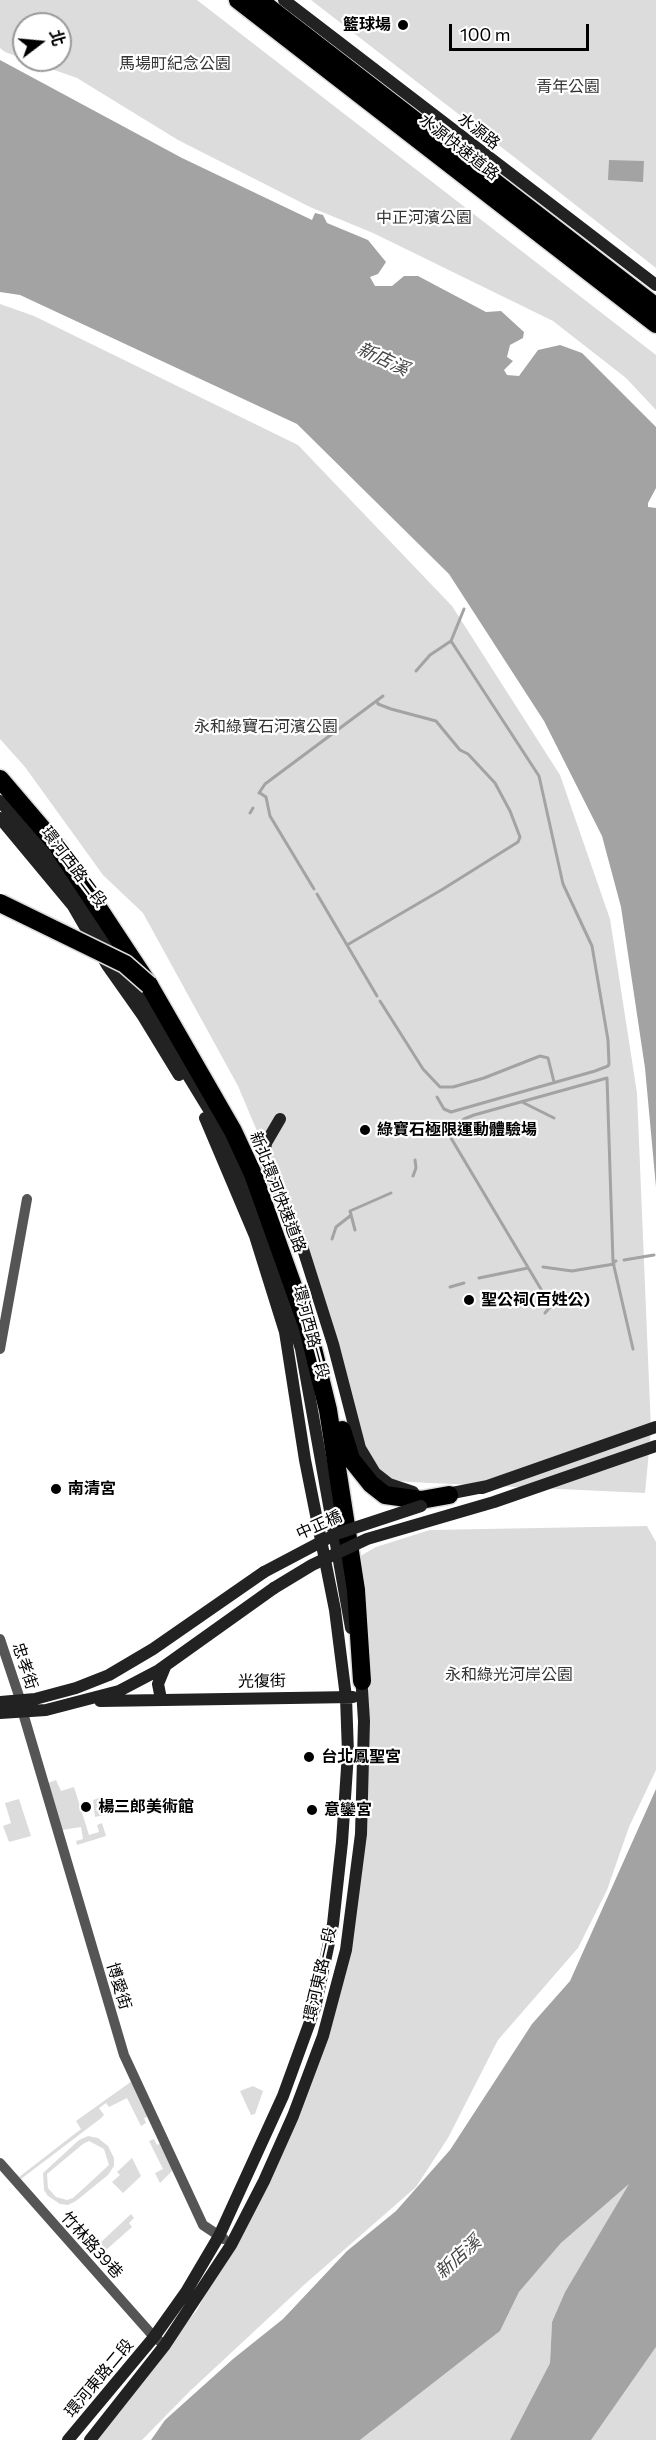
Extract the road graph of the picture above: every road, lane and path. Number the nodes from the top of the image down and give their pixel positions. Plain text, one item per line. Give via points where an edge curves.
1 (238, 0) edge
2 (259, 0) edge
3 (284, 0) edge
4 (656, 285) edge
5 (656, 307) edge
6 (656, 324) edge
7 (0, 779) edge
8 (0, 801) edge
9 (0, 818) edge
10 (0, 903) edge
11 (112, 961) junction
12 (149, 985) junction
13 (280, 1119) dead end
14 (253, 1174) junction
15 (27, 1199) dead end
16 (0, 1349) edge
17 (656, 1427) edge
18 (656, 1446) edge
19 (488, 1486) junction
20 (449, 1495) junction
21 (341, 1573) joint
22 (328, 1580) joint
23 (0, 1639) edge
24 (166, 1665) junction
25 (362, 1689) junction
26 (346, 1697) junction
27 (161, 1699) junction
28 (0, 1702) edge
29 (83, 1702) junction
30 (22, 1708) junction
31 (0, 1713) edge
32 (0, 2163) edge
33 (219, 2236) junction
34 (231, 2245) junction
35 (154, 2337) junction
36 (165, 2345) junction
37 (68, 2440) edge
38 (90, 2440) edge

1 - 6 highway, 水源快速道路
2 - 5 highway, 水源快速道路
3 - 4 main road, 水源路
7 - 12 highway, 新北環河快速道路, bridge via 58,847
8 - 11 main road, 環河西路二段 via 53,864
9 - 11 main road, 環河西路二段 via 73,906
10 - 12 highway, bridge via 124,964
11 - 21 main road, 環河西路一段 via 223,1133 267,1241 300,1349
11 - 22 main road, 環河西路一段 via 210,1125 255,1236 285,1332
12 - 14 highway, 新北環河快速道路 via 233,1131
13 - 20 main road via 266,1143 264,1158 299,1235 366,1461 389,1484 403,1490
14 - 20 highway via 276,1217 328,1369 351,1459 371,1484 386,1495 421,1500
14 - 25 highway, 新北環河快速道路 via 308,1328 328,1410 356,1590
15 - 16 street
17 - 19 main road, 中正橋
18 - 24 main road, 中正橋, bridge via 494,1502 368,1539 274,1587
19 - 20 main road
19 - 30 main road, 中正橋, bridge via 336,1534 264,1572 109,1675
21 - 25 main road, 環河東路一段
22 - 26 main road, 環河東路一段
23 - 30 street, 忠孝街
24 - 27 main road via 158,1684
24 - 29 main road, 中正橋 via 119,1691
25 - 26 main road, 光復街
25 - 34 main road, 環河東路一段 via 361,1834 346,1950 322,2036 293,2116
26 - 27 main road, 光復街
26 - 33 main road, 環河東路一段 via 348,1753 342,1842 333,1924 315,2008 283,2096
27 - 29 main road, 光復街
28 - 30 main road
29 - 30 main road
30 - 31 main road
30 - 33 street, 博愛街 via 124,2055 203,2225
32 - 35 street, 竹林路39巷
33 - 34 street, 博愛街
33 - 35 main road, 環河東路一段
34 - 36 main road, 環河東路一段
35 - 36 street, 竹林路39巷
35 - 37 main road, 環河東路二段
36 - 38 main road, 環河東路二段

